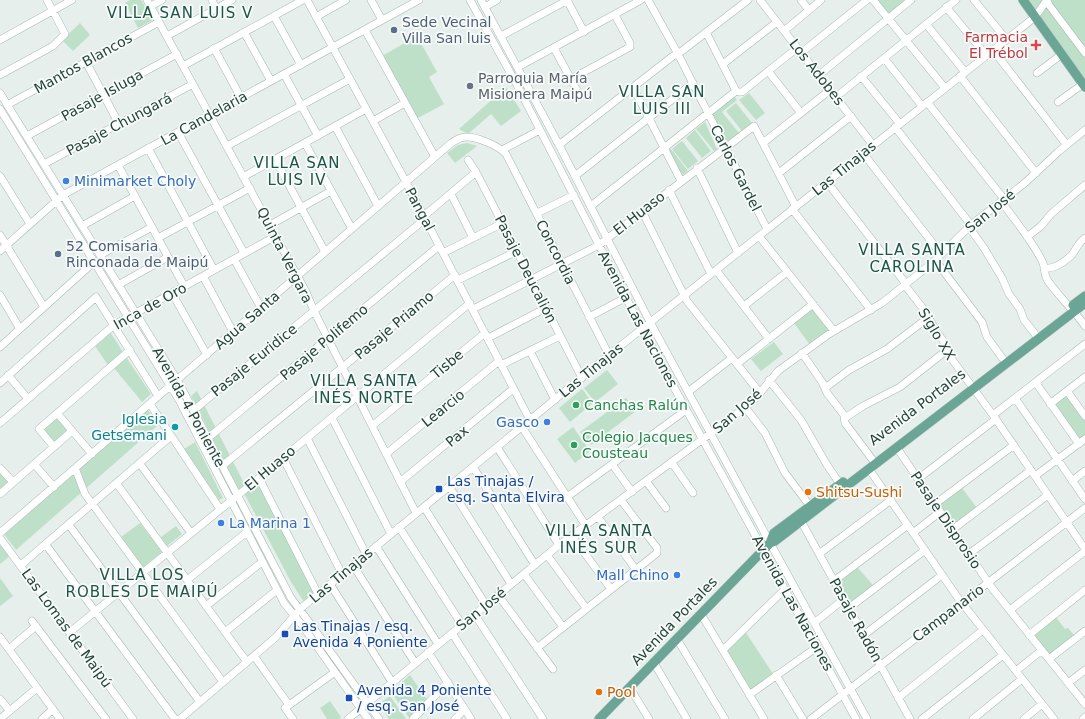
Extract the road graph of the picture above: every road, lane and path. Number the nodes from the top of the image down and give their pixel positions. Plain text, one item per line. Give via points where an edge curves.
1 (47, 0) edge
2 (72, 0) edge
3 (162, 0) edge
4 (212, 0) edge
5 (232, 0) edge
6 (303, 0) edge
7 (307, 0) edge
8 (346, 0) edge
9 (371, 0) edge
10 (419, 0) edge
11 (470, 0) edge
12 (497, 0) edge
13 (567, 0) edge
14 (641, 0) edge
15 (648, 0) edge
16 (748, 0) edge
17 (760, 0) edge
18 (801, 0) edge
19 (821, 0) edge
20 (867, 0) edge
21 (873, 0) edge
22 (911, 0) edge
23 (956, 0) edge
24 (974, 0) edge
25 (1023, 0) edge
26 (1047, 0) edge
27 (149, 3) edge
28 (483, 3) edge
29 (946, 7) junction
30 (216, 8) junction
31 (53, 10) junction
32 (809, 10) junction
33 (615, 15) junction
34 (274, 16) junction
35 (316, 16) junction
36 (1035, 17) junction
37 (888, 19) junction
38 (382, 20) junction
39 (159, 22) junction
40 (777, 22) junction
41 (926, 24) junction
42 (365, 30) junction
43 (784, 31) junction
44 (244, 32) junction
45 (584, 32) junction
46 (706, 32) junction
47 (167, 36) junction
48 (501, 36) junction
49 (1006, 39) junction
50 (0, 40) edge
51 (906, 40) junction
52 (333, 47) junction
53 (214, 48) junction
54 (554, 48) junction
55 (992, 50) junction
56 (799, 51) junction
57 (1085, 53) edge
58 (177, 54) junction
59 (678, 54) junction
60 (1062, 54) junction
61 (986, 55) junction
62 (884, 58) junction
63 (86, 62) junction
64 (723, 64) junction
65 (301, 65) junction
66 (183, 66) junction
67 (518, 67) junction
68 (768, 71) junction
69 (1037, 73) dead end
70 (284, 74) junction
71 (962, 74) junction
72 (0, 75) edge
73 (819, 75) junction
74 (862, 76) junction
75 (350, 80) junction
76 (571, 80) junction
77 (271, 81) junction
78 (693, 83) junction
79 (193, 84) junction
80 (1084, 86) edge
81 (634, 87) junction
82 (945, 88) junction
83 (736, 90) junction
84 (830, 90) junction
85 (0, 93) edge
86 (103, 94) junction
87 (580, 96) dead end
88 (836, 97) junction
89 (241, 98) junction
90 (1058, 102) dead end
91 (405, 103) junction
92 (925, 104) junction
93 (7, 105) junction
94 (302, 106) junction
95 (0, 109) edge
96 (366, 109) junction
97 (708, 113) junction
98 (801, 113) junction
99 (210, 115) junction
100 (851, 116) junction
101 (649, 117) junction
102 (373, 121) junction
103 (119, 124) junction
104 (335, 126) junction
105 (898, 126) junction
106 (540, 130) junction
107 (1085, 130) edge
108 (178, 132) junction
109 (27, 136) junction
110 (318, 136) junction
111 (305, 143) junction
112 (763, 143) junction
113 (1066, 144) junction
114 (559, 145) junction
115 (873, 145) junction
116 (227, 146) junction
117 (725, 147) junction
118 (148, 148) junction
119 (665, 148) junction
120 (502, 150) junction
121 (863, 153) junction
122 (435, 157) junction
123 (274, 160) junction
124 (468, 160) dead end
125 (44, 164) junction
126 (118, 165) junction
127 (697, 168) junction
128 (476, 172) junction
129 (779, 173) junction
130 (1036, 173) junction
131 (0, 176) edge
132 (243, 176) junction
133 (575, 176) junction
134 (681, 181) junction
135 (406, 182) junction
136 (827, 182) junction
137 (1085, 185) edge
138 (250, 188) junction
139 (669, 190) junction
140 (331, 191) junction
141 (451, 194) junction
142 (63, 195) junction
143 (574, 195) junction
144 (135, 196) junction
145 (56, 200) junction
146 (1002, 200) junction
147 (218, 205) junction
148 (378, 206) junction
149 (591, 206) junction
150 (301, 208) junction
151 (794, 208) junction
152 (642, 211) junction
153 (537, 213) junction
154 (425, 218) junction
155 (188, 222) junction
156 (503, 223) junction
157 (30, 224) junction
158 (270, 225) junction
159 (82, 226) junction
160 (970, 226) junction
161 (152, 227) junction
162 (352, 229) junction
163 (767, 229) junction
164 (0, 235) edge
165 (276, 236) junction
166 (759, 236) junction
167 (1027, 237) junction
168 (158, 238) junction
169 (473, 238) junction
170 (606, 238) junction
171 (1085, 238) edge
172 (92, 242) junction
173 (6, 245) junction
174 (599, 245) junction
175 (84, 246) junction
176 (440, 246) junction
177 (0, 251) edge
178 (517, 251) junction
179 (325, 252) junction
180 (738, 252) junction
181 (244, 253) junction
182 (443, 253) junction
183 (941, 254) junction
184 (100, 255) junction
185 (168, 257) junction
186 (234, 259) junction
187 (935, 260) junction
188 (94, 262) junction
189 (562, 264) junction
190 (1044, 268) junction
191 (214, 270) junction
192 (714, 272) junction
193 (787, 272) junction
194 (203, 276) junction
195 (298, 276) junction
196 (456, 278) junction
197 (531, 280) junction
198 (118, 284) junction
199 (905, 284) junction
200 (184, 286) junction
201 (172, 293) junction
202 (0, 295) edge
203 (684, 296) junction
204 (1085, 296) edge
205 (626, 298) junction
206 (813, 304) junction
207 (1085, 304) edge
208 (471, 306) junction
209 (744, 306) junction
210 (44, 307) junction
211 (261, 308) junction
212 (546, 308) junction
213 (871, 310) junction
214 (1072, 310) junction
215 (314, 311) junction
216 (135, 313) junction
217 (128, 317) junction
218 (589, 317) junction
219 (929, 317) junction
220 (650, 322) junction
221 (114, 325) junction
222 (1085, 326) edge
223 (20, 328) junction
224 (642, 329) junction
225 (834, 331) junction
226 (233, 332) junction
227 (486, 336) junction
228 (560, 336) junction
229 (1037, 337) junction
230 (769, 338) junction
231 (328, 339) junction
232 (1085, 344) edge
233 (0, 347) edge
234 (130, 350) junction
235 (947, 350) junction
236 (530, 351) junction
237 (802, 353) junction
238 (207, 355) junction
239 (609, 356) junction
240 (732, 358) junction
241 (1004, 359) junction
242 (500, 363) junction
243 (737, 364) junction
244 (342, 368) junction
245 (8, 375) junction
246 (1085, 377) edge
247 (582, 378) junction
248 (177, 380) junction
249 (769, 380) junction
250 (1036, 382) junction
251 (0, 383) edge
252 (171, 386) junction
253 (972, 386) junction
254 (825, 388) junction
255 (514, 389) junction
256 (1067, 391) junction
257 (688, 392) junction
258 (760, 393) junction
259 (158, 396) junction
260 (357, 397) junction
261 (1015, 398) junction
262 (28, 399) junction
263 (555, 400) junction
264 (150, 404) junction
265 (1050, 404) junction
266 (745, 407) junction
267 (194, 410) junction
268 (686, 410) junction
269 (57, 413) junction
270 (1085, 416) edge
271 (995, 417) junction
272 (332, 418) junction
273 (845, 418) junction
274 (530, 420) junction
275 (0, 424) edge
276 (372, 426) junction
277 (522, 427) junction
278 (72, 431) junction
279 (711, 434) junction
280 (171, 436) junction
281 (208, 438) junction
282 (307, 438) junction
283 (1085, 439) edge
284 (703, 440) junction
285 (1078, 444) junction
286 (1014, 445) junction
287 (54, 446) junction
288 (497, 447) junction
289 (897, 448) junction
290 (92, 454) junction
291 (386, 454) junction
292 (283, 458) junction
293 (872, 459) junction
294 (1058, 460) junction
295 (672, 463) junction
296 (34, 464) junction
297 (140, 464) junction
298 (612, 464) junction
299 (222, 466) junction
300 (473, 467) junction
301 (0, 468) edge
302 (75, 468) junction
303 (869, 469) junction
304 (1031, 470) junction
305 (1085, 471) edge
306 (1035, 476) junction
307 (259, 478) junction
308 (918, 480) junction
309 (646, 481) junction
310 (1072, 481) junction
311 (13, 482) junction
312 (400, 482) junction
313 (116, 484) junction
314 (840, 484) junction
315 (449, 486) junction
316 (54, 487) junction
317 (632, 492) junction
318 (693, 493) dead end
319 (0, 494) edge
320 (1048, 495) junction
321 (237, 496) junction
322 (567, 497) junction
323 (1085, 499) edge
324 (231, 500) junction
325 (621, 500) junction
326 (891, 500) junction
327 (93, 504) junction
328 (935, 504) junction
329 (810, 506) junction
330 (424, 507) junction
331 (666, 508) dead end
332 (1085, 508) edge
333 (220, 509) junction
334 (940, 512) junction
335 (416, 513) junction
336 (598, 517) junction
337 (801, 521) junction
338 (1067, 522) junction
339 (69, 525) junction
340 (908, 525) junction
341 (586, 526) junction
342 (399, 527) junction
343 (952, 530) junction
344 (247, 532) junction
345 (0, 533) edge
346 (191, 533) junction
347 (913, 533) junction
348 (391, 534) junction
349 (572, 536) junction
350 (0, 538) edge
351 (46, 545) junction
352 (559, 545) junction
353 (376, 546) junction
354 (766, 546) junction
355 (1084, 547) edge
356 (925, 550) junction
357 (167, 552) junction
358 (366, 554) junction
359 (819, 554) junction
360 (969, 554) junction
361 (547, 555) junction
362 (262, 562) junction
363 (21, 565) junction
364 (353, 565) junction
365 (535, 565) junction
366 (636, 570) junction
367 (143, 572) junction
368 (342, 574) junction
369 (524, 574) junction
370 (942, 575) junction
371 (187, 580) junction
372 (834, 581) junction
373 (988, 582) junction
374 (330, 584) junction
375 (511, 584) junction
376 (611, 589) junction
377 (785, 589) junction
378 (277, 590) junction
379 (1085, 590) edge
380 (119, 592) junction
381 (318, 594) junction
382 (498, 595) junction
383 (844, 599) junction
384 (962, 603) junction
385 (486, 605) junction
386 (206, 606) junction
387 (586, 608) junction
388 (849, 608) junction
389 (300, 609) junction
390 (1010, 610) junction
391 (94, 612) junction
392 (701, 614) junction
393 (294, 615) junction
394 (474, 615) junction
395 (814, 623) junction
396 (462, 625) junction
397 (563, 627) junction
398 (983, 630) junction
399 (1085, 631) edge
400 (70, 632) junction
401 (225, 632) junction
402 (452, 633) junction
403 (864, 635) junction
404 (1029, 635) junction
405 (0, 637) edge
406 (821, 637) junction
407 (677, 639) junction
408 (438, 644) junction
409 (815, 644) junction
410 (8, 647) junction
411 (538, 648) junction
412 (723, 650) junction
413 (1042, 650) junction
414 (0, 651) edge
415 (428, 652) junction
416 (1003, 655) junction
417 (254, 656) junction
418 (1049, 660) junction
419 (247, 662) junction
420 (415, 663) junction
421 (654, 663) junction
422 (880, 665) junction
423 (553, 669) dead end
424 (1085, 670) edge
425 (1016, 671) junction
426 (335, 672) junction
427 (776, 675) junction
428 (1022, 679) junction
429 (223, 682) junction
430 (392, 682) junction
431 (448, 682) junction
432 (1068, 683) junction
433 (37, 688) junction
434 (630, 688) junction
435 (850, 688) junction
436 (843, 694) junction
437 (749, 695) junction
438 (898, 698) junction
439 (0, 699) edge
440 (200, 702) junction
441 (367, 703) junction
442 (1042, 704) junction
443 (1085, 704) edge
444 (289, 705) junction
445 (361, 708) junction
446 (53, 709) junction
447 (465, 709) junction
448 (9, 710) junction
449 (0, 719) edge
450 (42, 719) edge
451 (60, 719) edge
452 (106, 719) edge
453 (133, 719) edge
454 (175, 719) edge
455 (180, 719) edge
456 (293, 719) edge
457 (348, 719) edge
458 (368, 719) edge
459 (378, 719) edge
460 (413, 719) edge
461 (455, 719) edge
462 (471, 719) edge
463 (507, 719) edge
464 (543, 719) edge
465 (599, 719) edge
466 (649, 719) edge
467 (687, 719) edge
468 (725, 719) edge
469 (764, 719) edge
470 (802, 719) edge
471 (811, 719) edge
472 (856, 719) edge
473 (867, 719) edge
474 (910, 719) edge
475 (922, 719) edge
476 (973, 719) edge
477 (1024, 719) edge
478 (1054, 719) edge

1 - 31 street
2 - 31 street
3 - 27 street
4 - 30 street
5 - 30 street
6 - 34 street
7 - 35 street, Pangal
8 - 35 street
9 - 38 street
10 - 38 street, La Candelaria
11 - 106 street, Avenida Las Naciones
12 - 28 street
13 - 45 street
13 - 48 street
14 - 33 street
15 - 59 street, Carlos Gardel
16 - 46 street
17 - 40 street, Los Adobes
18 - 32 street
19 - 32 street
20 - 56 street
21 - 37 street
22 - 37 street
23 - 29 street
24 - 49 street
25 - 36 main road
26 - 36 street, Las Tinajas
26 - 57 street
27 - 39 street, Quinta Vergara
28 - 48 street, Avenida Las Naciones
29 - 41 street
29 - 61 street
30 - 47 street
31 - 50 street
31 - 72 street via 65,34 53,46
32 - 43 street
33 - 45 street
33 - 76 street via 630,46
34 - 44 street
34 - 65 street
35 - 52 street, Pangal
36 - 49 street, Las Tinajas
36 - 60 main road
37 - 51 street
37 - 73 street
38 - 42 street, La Candelaria
39 - 47 street, Quinta Vergara
39 - 63 street, Mantos Blancos
40 - 43 street, Los Adobes
40 - 64 street
41 - 51 street
41 - 71 street
42 - 52 street, La Candelaria
42 - 91 street
43 - 56 street, Los Adobes
44 - 53 street
44 - 77 street
45 - 54 street
46 - 59 street
46 - 64 street
47 - 58 street, Quinta Vergara
48 - 67 street, Avenida Las Naciones
49 - 55 street, Las Tinajas
51 - 62 street
51 - 82 street
52 - 65 street, La Candelaria
52 - 75 street, Pangal
53 - 66 street
53 - 89 street
54 - 67 street
54 - 76 street
55 - 61 street, Las Tinajas
55 - 113 street
56 - 68 street
56 - 73 street, Los Adobes
58 - 66 street, Quinta Vergara
58 - 86 street, Pasaje Isluga
59 - 78 street, Carlos Gardel
59 - 81 street
60 - 69 street
60 - 80 main road
61 - 71 street, Las Tinajas
62 - 74 street
62 - 92 street
63 - 86 street
63 - 93 street, Mantos Blancos
64 - 83 street
65 - 70 street, La Candelaria
66 - 79 street, Quinta Vergara
67 - 114 street, Avenida Las Naciones
68 - 83 street via 742,92
68 - 98 street
70 - 77 street, La Candelaria
70 - 94 street
71 - 82 street, Las Tinajas
71 - 130 street
73 - 84 street, Los Adobes
74 - 88 street
74 - 105 street
75 - 94 street
75 - 96 street, Pangal
76 - 87 street
77 - 89 street, La Candelaria
78 - 97 street, Carlos Gardel
78 - 101 street
79 - 99 street, Quinta Vergara
79 - 103 street, Pasaje Chungará
80 - 90 street
81 - 101 street
81 - 114 street
82 - 92 street, Las Tinajas
83 - 97 street
84 - 88 street, Los Adobes
84 - 98 street
85 - 93 street, Avenida 4 Poniente
86 - 103 street
86 - 109 street, Pasaje Isluga
88 - 100 street, Los Adobes
89 - 99 street, La Candelaria
91 - 102 street
91 - 122 street
92 - 105 street, Las Tinajas
92 - 146 street
93 - 109 street, Avenida 4 Poniente
94 - 110 street
94 - 116 street
95 - 145 street, Avenida 4 Poniente
96 - 102 street, Pangal
96 - 104 street
97 - 117 street, Carlos Gardel
97 - 119 street
98 - 112 street
99 - 108 street, La Candelaria
99 - 116 street, Quinta Vergara
100 - 115 street, Los Adobes
100 - 129 street
101 - 119 street
101 - 133 street
102 - 135 street, Pangal
103 - 125 street, Pasaje Chungará
104 - 110 street
104 - 148 street
105 - 115 street, Las Tinajas
105 - 160 street
106 - 120 street
106 - 143 street, Avenida Las Naciones
107 - 113 street, San José
108 - 118 street, La Candelaria
108 - 147 street
109 - 125 street, Avenida 4 Poniente
110 - 111 street
111 - 123 street
111 - 140 street
112 - 117 street, El Huaso via 754,126
112 - 129 street
113 - 130 street, San José
114 - 133 street, Avenida Las Naciones
115 - 121 street, Las Tinajas
116 - 132 street, Quinta Vergara
117 - 127 street, El Huaso
117 - 163 street, Carlos Gardel
118 - 126 street, La Candelaria
118 - 155 street
119 - 134 street
119 - 149 street
120 - 122 street, Agua Santa via 476,138 466,137 453,141
120 - 153 street, Concordia
121 - 136 street, Las Tinajas
121 - 183 street
122 - 135 street, Agua Santa
123 - 132 street
123 - 150 street
124 - 128 street, Pasaje Deucalión
125 - 142 street, Avenida 4 Poniente
126 - 142 street, La Candelaria
126 - 144 street
127 - 134 street, El Huaso
127 - 180 street
128 - 141 street, Pasaje Euridice
128 - 156 street, Pasaje Deucalión
129 - 151 street
130 - 146 street, San José
131 - 157 street
132 - 138 street, Quinta Vergara
133 - 149 street, Avenida Las Naciones
134 - 139 street, El Huaso
135 - 148 street, Agua Santa
135 - 154 street, Pangal
136 - 151 street, Las Tinajas
136 - 199 street, Siglo XX
137 - 167 street
138 - 147 street
138 - 158 street, Quinta Vergara
139 - 152 street, El Huaso
139 - 192 street
140 - 150 street
140 - 162 street
141 - 154 street, Pasaje Euridice
141 - 169 street
142 - 145 street, La Candelaria
142 - 159 street, Avenida 4 Poniente
143 - 153 street
143 - 174 street, Avenida Las Naciones
144 - 159 street
144 - 161 street
145 - 157 street, La Candelaria
145 - 175 street, Avenida 4 Poniente
146 - 160 street, San José
146 - 167 street
147 - 155 street
147 - 181 street
148 - 162 street, Agua Santa
149 - 170 street, Avenida Las Naciones
150 - 158 street
150 - 179 street
151 - 163 street, Las Tinajas
151 - 213 street
152 - 170 street, El Huaso
152 - 203 street
153 - 189 street, Concordia
154 - 176 street, Pangal
154 - 215 street, Pasaje Euridice
155 - 168 street
155 - 191 street
156 - 169 street
156 - 178 street, Pasaje Deucalión
157 - 173 street, La Candelaria
158 - 165 street, Quinta Vergara
159 - 172 street, Avenida 4 Poniente
160 - 183 street, San José
160 - 229 street via 1020,309 1024,320
161 - 168 street
161 - 184 street
162 - 179 street, Agua Santa
163 - 166 street, Las Tinajas
164 - 173 street
165 - 181 street, Inca de Oro
165 - 195 street, Quinta Vergara
166 - 180 street, Las Tinajas
166 - 193 street
167 - 190 street
168 - 185 street
169 - 182 street
170 - 174 street, El Huaso
170 - 220 street, Avenida Las Naciones
171 - 190 street via 1078,243 1070,256 1053,268
172 - 175 street
172 - 184 street, Avenida 4 Poniente
173 - 177 street, La Candelaria
173 - 210 street
174 - 189 street, El Huaso
174 - 205 street, Avenida Las Naciones
175 - 188 street, Avenida 4 Poniente
176 - 182 street, Pangal
176 - 231 street, Pasaje Polifemo
178 - 196 street, Pasaje Priamo
178 - 197 street, Pasaje Deucalión
179 - 195 street, Agua Santa
180 - 192 street, Las Tinajas
181 - 186 street, Inca de Oro
182 - 196 street, Pangal
183 - 187 street, San José
184 - 198 street, Avenida 4 Poniente
185 - 198 street
185 - 200 street
186 - 191 street, Inca de Oro
186 - 211 street
187 - 199 street, San José
187 - 241 street via 982,322 988,337
188 - 210 street
188 - 217 street, Avenida 4 Poniente
189 - 197 street, El Huaso
189 - 218 street, Concordia
190 - 214 street via 1047,279
191 - 194 street, Inca de Oro
192 - 203 street, Las Tinajas
192 - 209 street
193 - 206 street
193 - 209 street
194 - 200 street, Inca de Oro
194 - 226 street
195 - 211 street, Agua Santa
195 - 215 street, Quinta Vergara
196 - 208 street, Pangal
196 - 244 street, Pasaje Priamo
197 - 208 street, El Huaso
197 - 212 street, Pasaje Deucalión
198 - 216 street, Avenida 4 Poniente
199 - 213 street, San José
199 - 219 street, Siglo XX
200 - 201 street, Inca de Oro
201 - 216 street, Inca de Oro
201 - 238 street
202 - 223 street
203 - 220 street, Las Tinajas
203 - 240 street
204 - 214 main road, Avenida Portales
205 - 218 street
205 - 224 street, Avenida Las Naciones
206 - 225 street
206 - 230 street
207 - 214 main road, Avenida Portales
208 - 227 street, Pangal
208 - 260 street, El Huaso
209 - 230 street
210 - 223 street
211 - 226 street, Agua Santa
212 - 227 street, Tisbe
212 - 228 street, Pasaje Deucalión
213 - 225 street, San José
214 - 222 street
214 - 229 main road, Avenida Portales
215 - 231 street, Quinta Vergara
215 - 267 street, Pasaje Euridice
216 - 217 street, Inca de Oro
216 - 248 street, Avenida 4 Poniente
217 - 221 street, Inca de Oro
217 - 252 street, Avenida 4 Poniente
218 - 239 street, Concordia
219 - 235 street, Siglo XX
219 - 254 street via 887,349 849,370
220 - 224 street, Las Tinajas
220 - 257 street, Avenida Las Naciones
221 - 234 street
221 - 245 street via 96,297
221 - 262 street, Inca de Oro
223 - 233 street
224 - 239 street, Las Tinajas
224 - 268 street, Avenida Las Naciones
225 - 237 street, San José
226 - 238 street, Agua Santa
227 - 242 street, Pangal
227 - 276 street, Tisbe
228 - 236 street, Learcio
228 - 247 street, Pasaje Deucalión
229 - 241 main road, Avenida Portales
229 - 253 main road, Avenida Portales
230 - 243 street
231 - 244 street, Quinta Vergara
231 - 281 street, Pasaje Polifemo
232 - 250 street
234 - 259 street
234 - 269 street
235 - 253 street, Siglo XX via 950,358
235 - 273 street via 900,387
236 - 242 street, Learcio
236 - 263 street
237 - 249 street, San José
237 - 254 street
238 - 248 street, Agua Santa
239 - 247 street, Las Tinajas
240 - 243 street
240 - 257 street
241 - 253 main road, Avenida Portales
242 - 255 street, Pangal
242 - 291 street, Learcio
243 - 258 street
244 - 260 street, Quinta Vergara
244 - 299 street, Pasaje Priamo
245 - 251 street
245 - 262 street
246 - 256 street
247 - 263 street, Las Tinajas
248 - 252 street, Agua Santa
248 - 267 street, Avenida 4 Poniente
249 - 258 street, San José
249 - 314 street via 801,420
250 - 261 street
250 - 265 street
252 - 259 street, Agua Santa
252 - 324 street, Avenida 4 Poniente
253 - 271 street, Siglo XX
253 - 289 main road, Avenida Portales
253 - 293 main road, Avenida Portales
254 - 273 street
255 - 274 street, Pangal
255 - 312 street, Pax
256 - 265 street
256 - 270 street
257 - 279 street, Avenida Las Naciones
258 - 266 street, San José
259 - 264 street, Agua Santa
260 - 272 street, El Huaso
260 - 276 street, Quinta Vergara
261 - 271 street
261 - 294 street
262 - 275 street, Inca de Oro
263 - 274 street, Las Tinajas
264 - 280 street
264 - 290 street, Agua Santa
265 - 285 street
266 - 279 street, San José
266 - 329 street via 764,433 785,473
267 - 281 street, Avenida 4 Poniente
268 - 284 street, Avenida Las Naciones
268 - 298 street
269 - 278 street
269 - 287 street via 39,429
271 - 286 street, Siglo XX
271 - 308 street
272 - 282 street, El Huaso
272 - 348 street
273 - 293 street
274 - 277 street, Las Tinajas
276 - 291 street, Quinta Vergara
277 - 288 street, Las Tinajas
277 - 322 street
278 - 287 street
278 - 290 street
279 - 284 street, San José
279 - 354 street, Avenida Las Naciones
280 - 297 street
280 - 333 street
281 - 299 street, Avenida 4 Poniente
282 - 292 street, El Huaso
282 - 358 street
283 - 285 street
284 - 295 street, San José
284 - 354 street, Avenida Las Naciones
285 - 294 street
286 - 304 street, Siglo XX
286 - 328 street
287 - 296 street
288 - 300 street, Las Tinajas
288 - 352 street
289 - 303 main road, Avenida Portales
289 - 308 street, Pasaje Disprosio
290 - 302 street, Agua Santa
291 - 312 street, Quinta Vergara
292 - 307 street, El Huaso
292 - 368 street
293 - 314 main road, Avenida Portales
294 - 306 street
294 - 310 street
295 - 309 street, San José
295 - 318 street
296 - 311 street
296 - 316 street
297 - 313 street
297 - 346 street
298 - 317 street
298 - 322 street
299 - 321 street, Avenida 4 Poniente
300 - 315 street, Las Tinajas
300 - 365 street
301 - 311 street
302 - 316 street, Agua Santa
302 - 327 street via 82,487
303 - 326 street
303 - 337 main road, Avenida Portales
304 - 306 street, Siglo XX
304 - 343 street
305 - 310 street
306 - 320 street, Siglo XX
307 - 321 street, El Huaso
307 - 381 street
308 - 328 street, Pasaje Disprosio
309 - 317 street, San José
309 - 331 street
310 - 323 street
311 - 319 street
312 - 335 street, Quinta Vergara
313 - 327 street
313 - 357 street
314 - 329 main road, Avenida Portales
315 - 330 street, Las Tinajas
315 - 375 street
316 - 345 street, Agua Santa
317 - 325 street, San José
320 - 338 street, Siglo XX
320 - 360 street
321 - 324 street, El Huaso
321 - 389 street, Avenida 4 Poniente via 287,592
322 - 341 street
324 - 333 street, El Huaso
324 - 344 street, Avenida 4 Poniente
325 - 336 street, San José
325 - 366 street via 658,552
326 - 340 street
326 - 359 street
327 - 339 street
327 - 367 street
328 - 334 street, Pasaje Disprosio
329 - 354 main road, Avenida Portales via 774,533
330 - 335 street, Las Tinajas
330 - 385 street
332 - 338 street, Campanario
333 - 346 street, El Huaso
334 - 343 street, Pasaje Disprosio
334 - 347 street
335 - 342 street, Las Tinajas
336 - 341 street, San José
336 - 366 street
337 - 354 main road, Avenida Portales
337 - 359 street, Pasaje Radón
338 - 355 street, Siglo XX
338 - 373 street, Campanario
339 - 351 street
339 - 380 street
340 - 347 street
340 - 372 street
341 - 349 street, San José
342 - 348 street, Las Tinajas
342 - 396 street
343 - 360 street, Pasaje Disprosio
344 - 362 street, Avenida 4 Poniente
344 - 371 street
346 - 357 street, El Huaso
347 - 356 street
348 - 353 street, Las Tinajas
349 - 352 street, San José
349 - 376 street
350 - 363 street, Las Lomas de Maipú
351 - 363 street
351 - 391 street
352 - 361 street, San José
353 - 358 street, Las Tinajas
353 - 408 street
354 - 377 street, Avenida Las Naciones
354 - 392 main road, Avenida Portales
354 - 395 street, Avenida Las Naciones
355 - 390 street
356 - 370 street
356 - 388 street
357 - 367 street, El Huaso
357 - 371 street
358 - 364 street, Las Tinajas
359 - 372 street, Pasaje Radón
360 - 373 street, Pasaje Disprosio
361 - 365 street, San José
361 - 387 street
362 - 378 street, Avenida 4 Poniente
362 - 386 street
363 - 400 street, Las Lomas de Maipú
364 - 368 street, Las Tinajas
364 - 420 street
365 - 369 street, San José
366 - 376 street
367 - 380 street, El Huaso
367 - 429 street
368 - 374 street, Las Tinajas
369 - 375 street, San José
369 - 397 street
370 - 384 street
370 - 403 street
371 - 386 street
372 - 383 street, Pasaje Radón
373 - 384 street, Campanario
373 - 390 street, Pasaje Disprosio
374 - 381 street, Las Tinajas
374 - 430 street
375 - 382 street, San José
376 - 387 street
377 - 409 street, Avenida Las Naciones
377 - 412 street
378 - 393 street, Avenida 4 Poniente
378 - 401 street
379 - 404 street
380 - 391 street, El Huaso
380 - 440 street
381 - 389 street, Las Tinajas
382 - 385 street, San José
382 - 411 street
383 - 388 street, Pasaje Radón
383 - 395 street
384 - 398 street
384 - 422 street, Campanario
385 - 394 street, San José
386 - 401 street
387 - 397 street
388 - 403 street, Pasaje Radón
389 - 393 street, Las Tinajas
389 - 441 street, Avenida 4 Poniente
390 - 404 street, Pasaje Disprosio
391 - 400 street, El Huaso
391 - 454 street
392 - 407 main road, Avenida Portales
392 - 412 street
393 - 417 street, Las Tinajas via 276,637
393 - 426 street, Avenida 4 Poniente
394 - 396 street, San José
394 - 464 street
395 - 406 street, Avenida Las Naciones
396 - 402 street, San José
397 - 411 street
398 - 416 street
398 - 438 street
399 - 418 street
400 - 453 street, Las Lomas de Maipú
401 - 419 street
402 - 408 street, San José
402 - 463 street
403 - 422 street, Pasaje Radón
404 - 413 street, Pasaje Disprosio
405 - 410 street
406 - 409 street
406 - 435 street, Avenida Las Naciones
407 - 421 main road, Avenida Portales
407 - 468 street
408 - 415 street, San José
409 - 427 street
409 - 436 street, Avenida Las Naciones
410 - 414 street
410 - 433 street
410 - 452 street via 34,623
411 - 423 street
412 - 437 street
413 - 418 street, Pasaje Disprosio
413 - 425 street
415 - 420 street, San José
415 - 431 street
416 - 425 street
416 - 475 street
417 - 419 street, Las Tinajas
417 - 444 street
418 - 432 street, Pasaje Disprosio
419 - 429 street, Las Tinajas
420 - 430 street, San José
421 - 434 main road, Avenida Portales
421 - 467 street
422 - 435 street, Campanario
422 - 438 street, Pasaje Radón
424 - 432 street
425 - 428 street
426 - 444 street
426 - 445 street, Avenida 4 Poniente
427 - 437 street
427 - 470 street
428 - 442 street
428 - 476 street
429 - 440 street, Las Tinajas
430 - 441 street, San José
431 - 447 street
431 - 460 street
432 - 443 street, Pasaje Disprosio
433 - 446 street
433 - 448 street
434 - 465 main road, Avenida Portales
434 - 466 street
435 - 436 street, Campanario
435 - 473 street, Avenida Las Naciones
436 - 471 street, Campanario
436 - 472 street, Avenida Las Naciones
437 - 469 street
438 - 474 street, Pasaje Radón
439 - 448 street
440 - 455 street, Las Tinajas
441 - 445 street, San José
441 - 459 street, Avenida 4 Poniente
442 - 477 street
442 - 478 street
444 - 456 street via 285,708
445 - 457 street, San José
445 - 458 street, Avenida 4 Poniente
446 - 450 street
446 - 451 street
447 - 461 street
447 - 462 street
448 - 449 street

